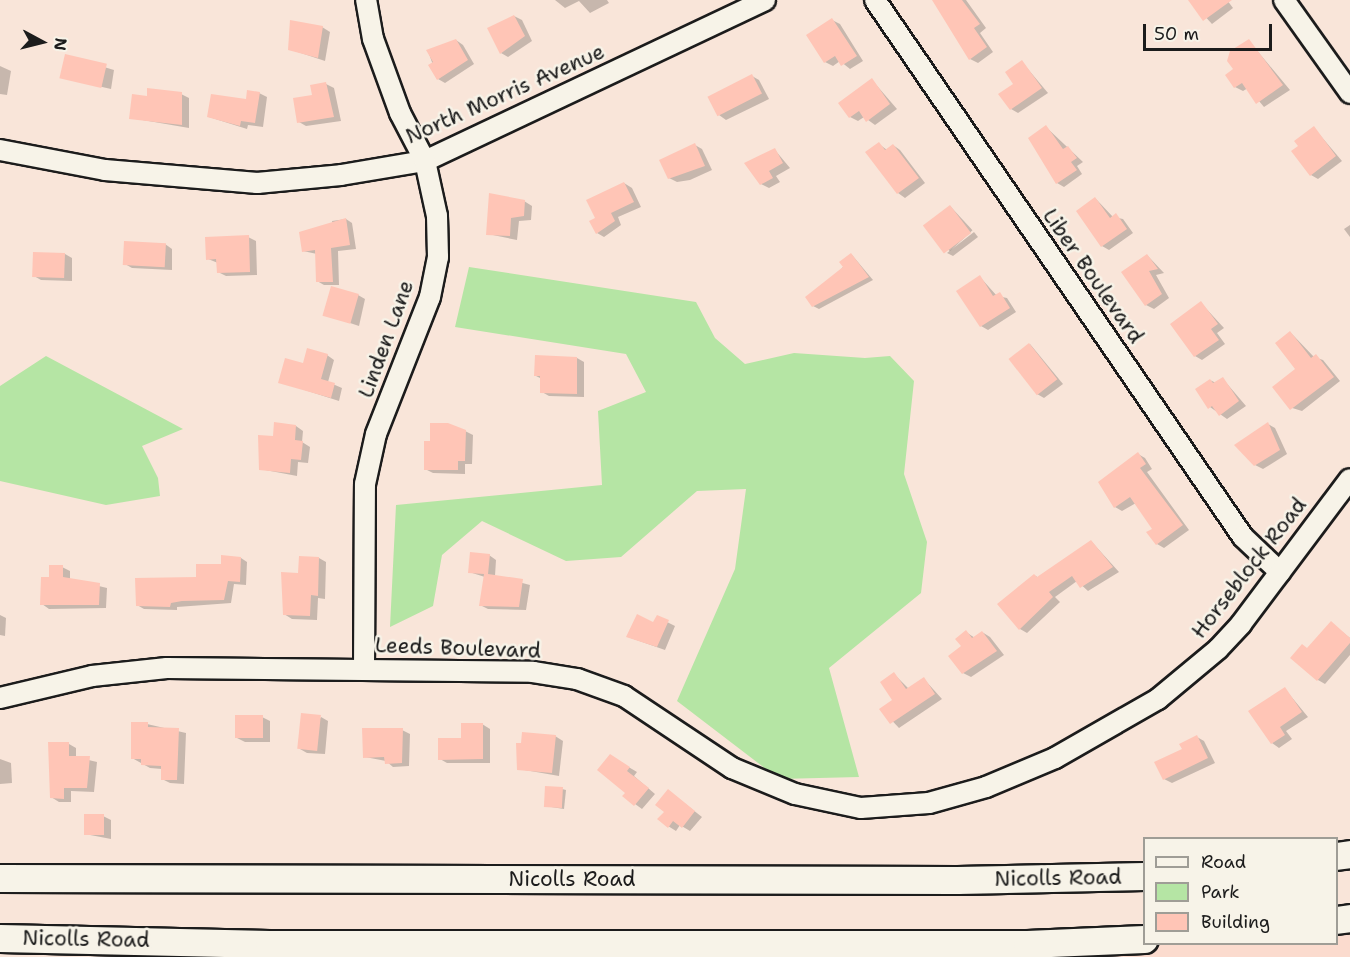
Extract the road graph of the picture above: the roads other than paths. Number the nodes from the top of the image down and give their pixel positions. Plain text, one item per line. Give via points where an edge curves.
1 (366, 0) edge
2 (765, 0) edge
3 (875, 0) edge
4 (1284, 0) edge
5 (1350, 93) edge
6 (0, 150) edge
7 (425, 161) junction
8 (1350, 478) edge
9 (1280, 572) junction
10 (364, 669) junction
11 (0, 698) edge
12 (887, 808) joint
13 (1143, 876) edge
14 (1, 878) edge
15 (0, 938) edge
16 (1143, 939) edge
17 (269, 944) junction
18 (0, 952) edge

1 - 7 street, Linden Lane via 373,39 400,113
2 - 7 street, North Morris Avenue
3 - 9 street, Liber Boulevard via 1243,537
4 - 5 street
6 - 7 street, North Morris Avenue via 105,170 257,183
7 - 10 street, Linden Lane via 437,216 438,257 430,297 376,434 365,484
8 - 9 street, Horseblock Road
9 - 12 street, Horseblock Road via 1218,649 1127,720 1055,758 986,787 934,802
10 - 11 street, Leeds Boulevard via 156,669 60,682
10 - 12 street, Leeds Boulevard via 533,672 577,679 624,696 753,778 820,800
13 - 14 highway, Nicolls Road via 987,880
15 - 17 highway, Nicolls Road
16 - 17 highway, Nicolls Road via 1026,944
17 - 18 highway via 125,952

